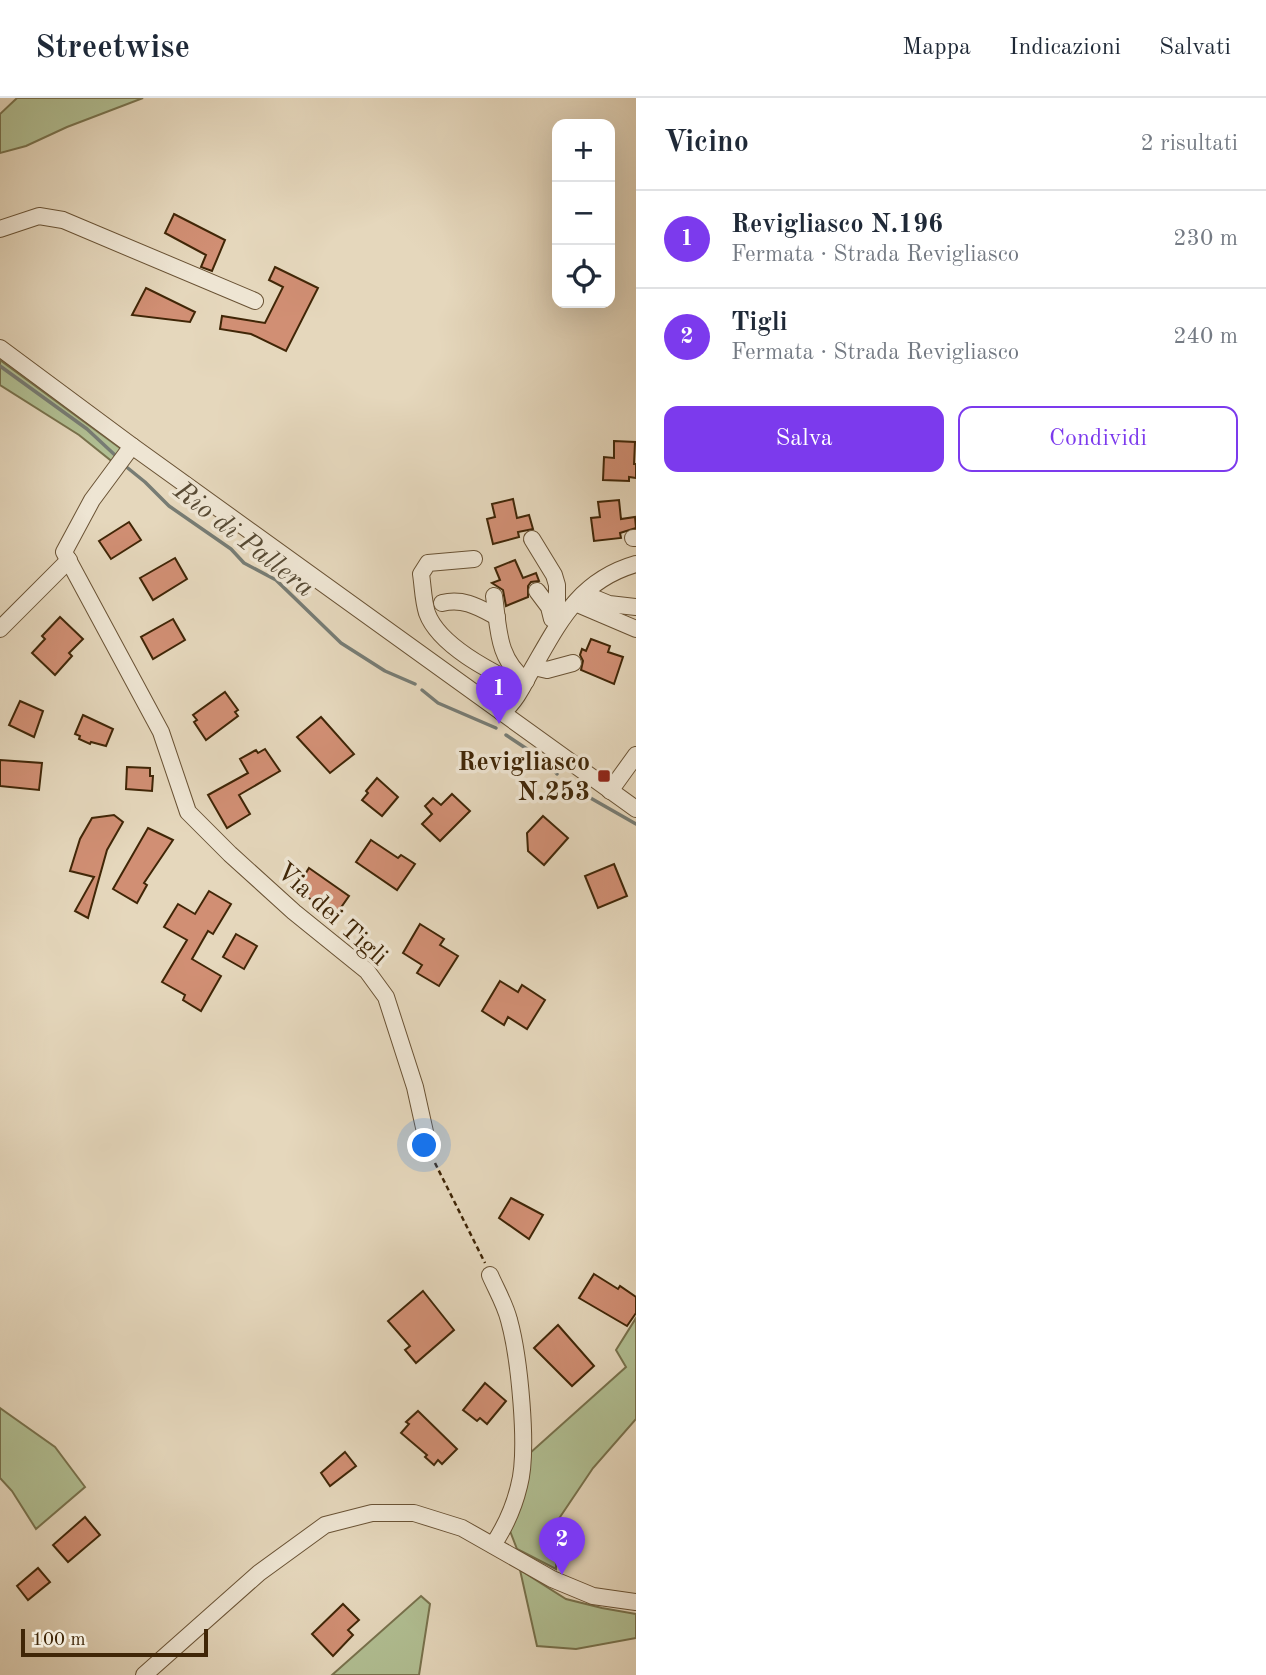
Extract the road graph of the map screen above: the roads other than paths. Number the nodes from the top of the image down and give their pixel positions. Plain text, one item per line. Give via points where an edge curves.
1 (0, 229) edge
2 (255, 301) dead end
3 (0, 348) edge
4 (132, 446) junction
5 (532, 539) dead end
6 (474, 559) dead end
7 (69, 560) junction
8 (636, 564) edge
9 (537, 591) dead end
10 (494, 596) dead end
11 (580, 599) junction
12 (442, 603) dead end
13 (636, 607) edge
14 (497, 617) junction
15 (556, 624) junction
16 (0, 629) edge
17 (636, 629) edge
18 (573, 663) dead end
19 (527, 678) junction
20 (502, 713) junction
21 (636, 755) edge
22 (610, 790) junction
23 (636, 809) edge
24 (429, 1150) road end
25 (490, 1275) road end
26 (493, 1545) junction
27 (636, 1602) edge
28 (144, 1675) edge

1 - 2 street via 39,216 63,220
3 - 4 street
4 - 7 street via 92,500 64,552
4 - 20 street
5 - 15 street via 557,585
6 - 19 street via 428,563 423,568 428,615 446,640 482,665
7 - 16 street
7 - 24 street, Via dei Tigli via 161,732 188,812 285,904 367,971 386,997 415,1087
8 - 11 street via 607,576
9 - 15 street
10 - 14 street
11 - 13 street
11 - 15 street
11 - 17 street
12 - 14 street via 467,602
14 - 19 street via 507,662
15 - 19 street
18 - 19 street
19 - 20 street
20 - 22 street
21 - 22 street
22 - 23 street
25 - 26 street via 509,1318 522,1457 520,1484
26 - 27 street via 593,1596
26 - 28 street via 462,1528 414,1513 372,1513 325,1525 259,1573

